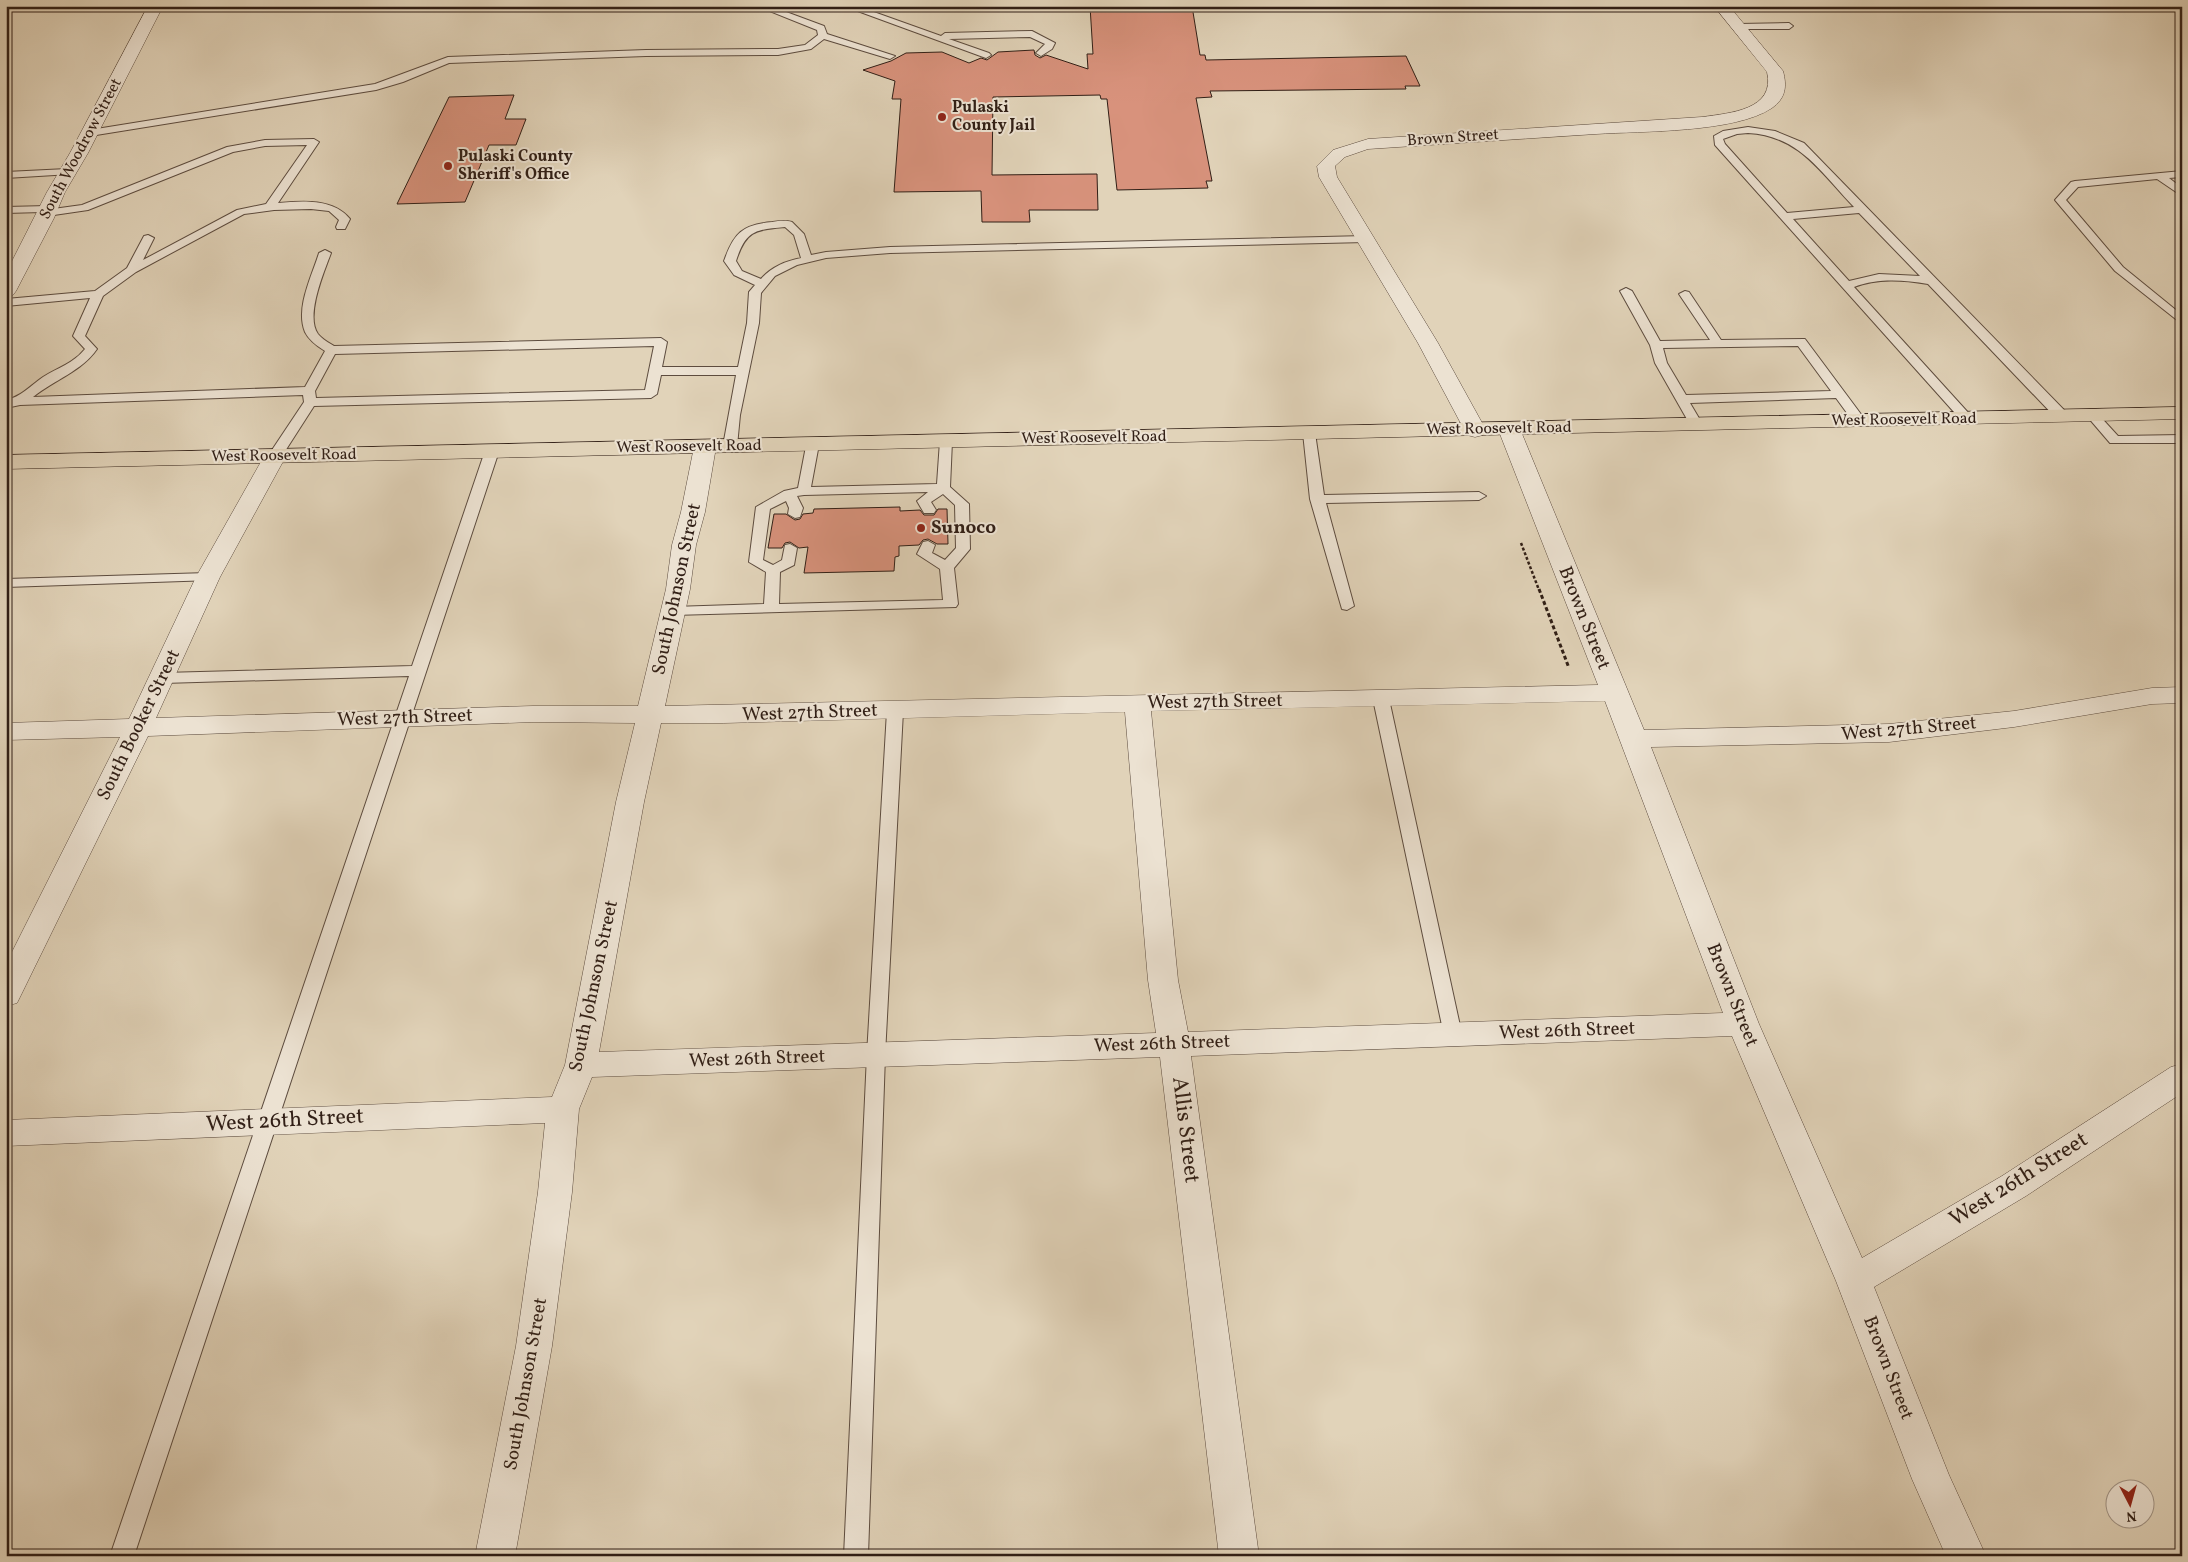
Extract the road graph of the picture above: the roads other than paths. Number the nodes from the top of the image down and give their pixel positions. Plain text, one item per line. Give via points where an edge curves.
1 (156, 6) edge
2 (761, 6) edge
3 (848, 6) edge
4 (1721, 6) edge
5 (1789, 26) dead end
6 (1739, 27) junction
7 (823, 36) junction
8 (935, 37) junction
9 (1041, 53) dead end
10 (986, 55) dead end
11 (890, 56) dead end
12 (90, 133) junction
13 (67, 172) junction
14 (2182, 174) edge
15 (6, 175) edge
16 (2160, 176) junction
17 (2182, 193) edge
18 (270, 207) junction
19 (1863, 209) junction
20 (6, 210) edge
21 (47, 211) junction
22 (1786, 216) junction
23 (341, 227) dead end
24 (148, 238) dead end
25 (1366, 239) junction
26 (325, 253) dead end
27 (808, 259) junction
28 (132, 270) junction
29 (1932, 281) junction
30 (763, 284) junction
31 (1848, 285) junction
32 (6, 291) edge
33 (1626, 291) dead end
34 (98, 294) junction
35 (1685, 294) dead end
36 (6, 303) edge
37 (2182, 321) edge
38 (1718, 344) junction
39 (1656, 345) junction
40 (331, 350) junction
41 (654, 371) junction
42 (743, 371) junction
43 (1840, 394) junction
44 (310, 396) junction
45 (1682, 399) junction
46 (20, 401) junction
47 (6, 404) edge
48 (2182, 412) edge
49 (2092, 415) junction
50 (2062, 416) junction
51 (1967, 418) junction
52 (1860, 421) junction
53 (1698, 425) junction
54 (1509, 429) junction
55 (1475, 430) junction
56 (1308, 433) junction
57 (2182, 439) edge
58 (946, 441) junction
59 (812, 444) junction
60 (718, 447) junction
61 (492, 451) junction
62 (275, 456) junction
63 (6, 462) edge
64 (943, 488) junction
65 (804, 491) junction
66 (789, 494) junction
67 (1479, 496) dead end
68 (1318, 499) junction
69 (922, 507) dead end
70 (795, 514) dead end
71 (790, 548) dead end
72 (922, 548) dead end
73 (947, 567) junction
74 (773, 570) junction
75 (208, 577) junction
76 (6, 583) edge
77 (1347, 606) dead end
78 (771, 609) junction
79 (673, 611) junction
80 (418, 671) junction
81 (163, 678) junction
82 (1614, 694) junction
83 (2182, 695) edge
84 (1381, 699) junction
85 (1137, 704) junction
86 (895, 711) junction
87 (650, 714) junction
88 (403, 718) junction
89 (138, 727) junction
90 (6, 732) edge
91 (1634, 739) junction
92 (6, 995) edge
93 (1743, 1024) junction
94 (1453, 1035) junction
95 (1174, 1044) junction
96 (876, 1055) junction
97 (581, 1065) junction
98 (2182, 1076) edge
99 (563, 1109) junction
100 (267, 1123) junction
101 (6, 1133) edge
102 (1854, 1281) junction
103 (122, 1556) edge
104 (495, 1556) edge
105 (856, 1556) edge
106 (1239, 1556) edge
107 (1966, 1556) edge

1 - 12 street, South Woodrow Street
2 - 7 lane via 821,28
3 - 8 lane
4 - 6 street, Brown Street
5 - 6 lane
6 - 25 street, Brown Street via 1779,79 1775,95 1769,102 1745,113 1702,122 1378,143 1340,152 1326,166 1328,177
7 - 11 lane
7 - 12 lane via 808,47 778,52 646,52 448,60 376,87
8 - 9 lane via 1032,34 1050,42
8 - 10 lane
12 - 13 street, South Woodrow Street
13 - 15 lane
13 - 21 street, South Woodrow Street
14 - 16 lane
16 - 17 lane
16 - 37 lane via 2075,184 2060,200 2119,269
18 - 21 lane via 314,142 265,143 231,149 84,208
18 - 23 lane via 335,210 344,219
18 - 28 lane via 242,212
19 - 22 lane
19 - 22 lane via 1794,140 1761,131 1728,133 1718,138 1720,145
19 - 29 lane
20 - 21 lane
21 - 32 street, South Woodrow Street
22 - 31 lane
24 - 28 lane
25 - 27 lane via 890,250
25 - 55 street, Brown Street
26 - 40 lane via 310,302 308,323 312,334
27 - 30 lane via 793,262 771,274
27 - 30 lane via 801,246 800,234 788,224 745,231 736,240 730,261 738,273
28 - 34 lane
29 - 31 lane via 1879,276
29 - 50 lane
30 - 42 lane via 755,292 753,323
31 - 51 lane
33 - 39 lane
34 - 36 lane
34 - 46 lane via 79,336 91,349 83,360 47,380
35 - 38 lane
38 - 39 lane
38 - 43 lane via 1801,342
39 - 45 lane via 1661,363
40 - 41 lane via 661,342
40 - 44 lane
41 - 42 lane
41 - 44 lane via 651,394
42 - 60 lane
43 - 45 lane
43 - 52 lane
44 - 46 lane
44 - 62 lane
45 - 53 lane
46 - 47 lane
48 - 49 main road, West Roosevelt Road
49 - 50 main road, West Roosevelt Road
49 - 57 lane via 2115,440
50 - 51 main road, West Roosevelt Road
51 - 52 main road, West Roosevelt Road
52 - 53 main road, West Roosevelt Road
53 - 54 main road, West Roosevelt Road
54 - 55 main road, West Roosevelt Road
54 - 82 street, Brown Street
55 - 56 main road, West Roosevelt Road
56 - 58 main road, West Roosevelt Road
56 - 68 lane via 1310,466
58 - 59 main road, West Roosevelt Road
58 - 64 lane
59 - 60 main road, West Roosevelt Road
59 - 65 lane
60 - 61 main road, West Roosevelt Road
60 - 79 street, South Johnson Street
61 - 62 main road, West Roosevelt Road
61 - 80 lane
62 - 63 main road, West Roosevelt Road
62 - 75 street, South Booker Street
64 - 65 lane
64 - 69 lane
64 - 73 lane via 962,504 962,549
65 - 66 lane
66 - 70 lane via 796,508
66 - 74 lane via 763,507 756,562
67 - 68 lane
68 - 77 lane
71 - 74 lane via 789,562
72 - 73 lane
73 - 78 lane via 951,604
74 - 78 lane
75 - 76 lane
75 - 81 street, South Booker Street
78 - 79 lane
79 - 87 street, South Johnson Street
80 - 81 lane
80 - 88 lane
81 - 89 street, South Booker Street
82 - 84 street, West 27th Street
82 - 91 street, Brown Street
83 - 91 street, West 27th Street via 2152,696 2014,718 1888,733
84 - 85 street, West 27th Street
84 - 94 lane
85 - 86 street, West 27th Street
85 - 95 street, Allis Street via 1163,980
86 - 87 street, West 27th Street
86 - 96 lane
87 - 88 street, West 27th Street
87 - 97 street, South Johnson Street via 630,802
88 - 89 street, West 27th Street
88 - 100 lane
89 - 90 street, West 27th Street
89 - 92 street, South Booker Street
91 - 93 street, Brown Street
93 - 94 street, West 26th Street
93 - 102 street, Brown Street
94 - 95 street, West 26th Street
95 - 96 street, West 26th Street
95 - 106 street, Allis Street
96 - 97 street, West 26th Street
96 - 105 lane
97 - 99 street, South Johnson Street
98 - 102 street, West 26th Street via 2014,1186
99 - 100 street, West 26th Street
99 - 104 street, South Johnson Street via 534,1346
100 - 101 street, West 26th Street
100 - 103 lane
102 - 107 street, Brown Street via 1931,1479

